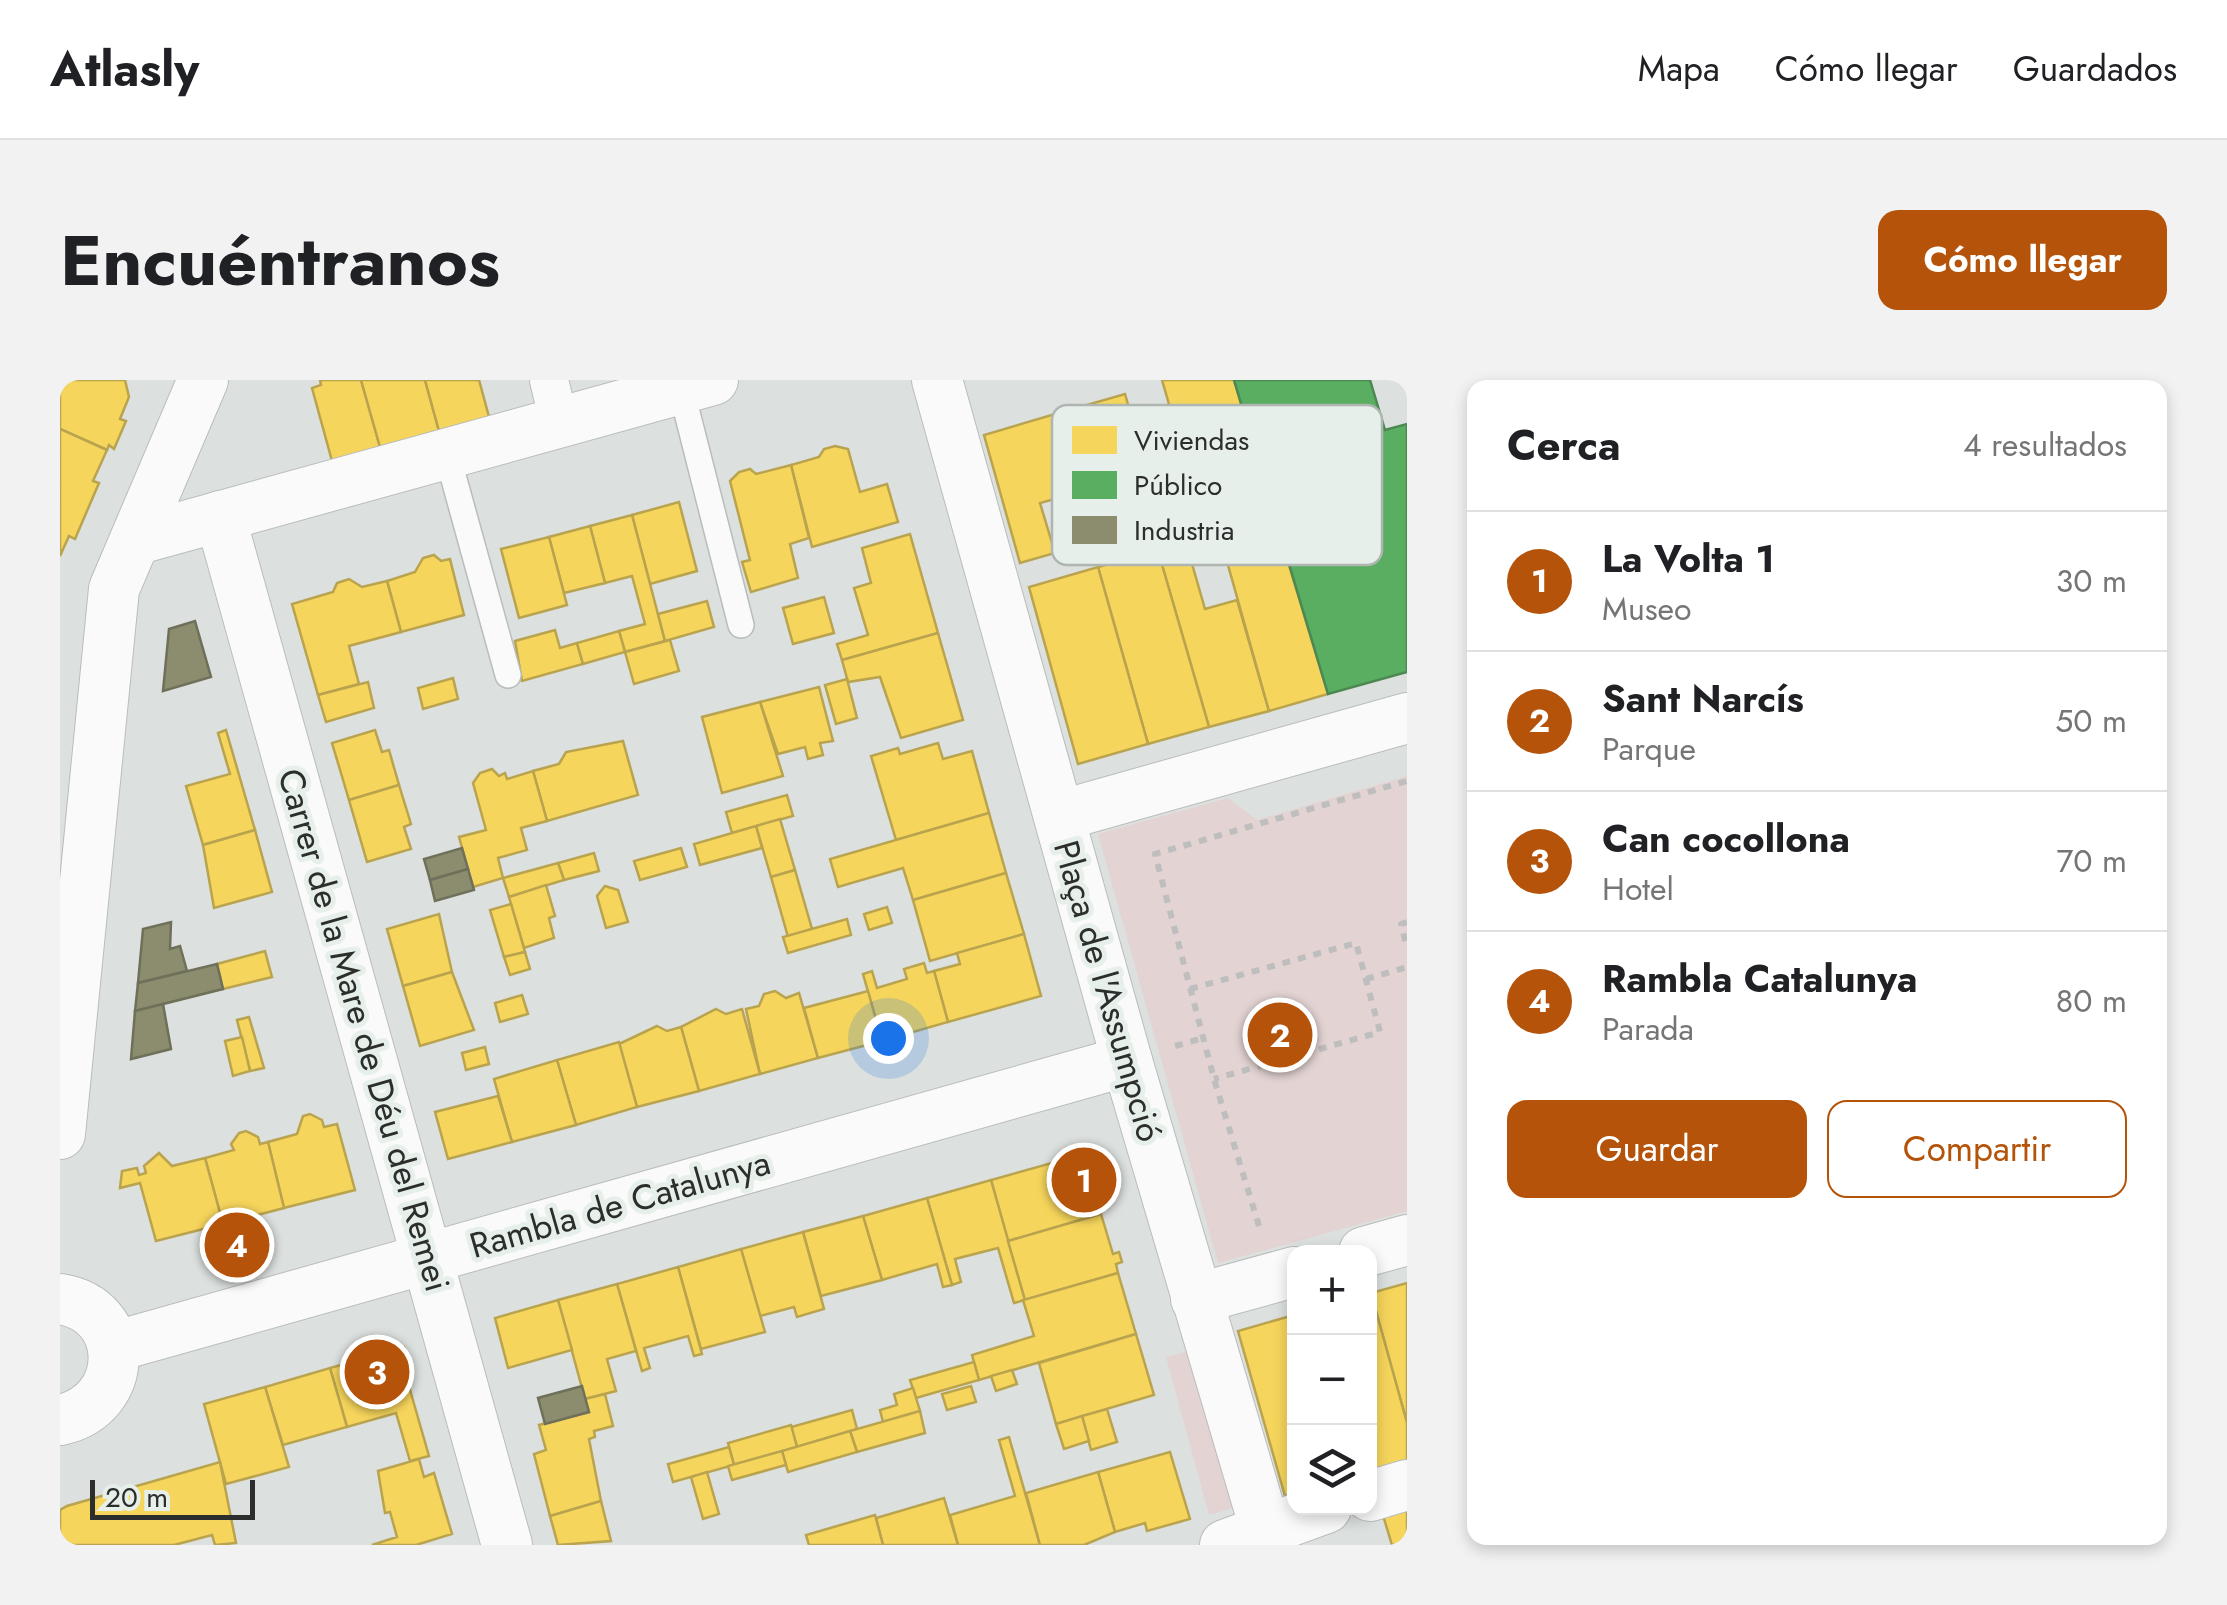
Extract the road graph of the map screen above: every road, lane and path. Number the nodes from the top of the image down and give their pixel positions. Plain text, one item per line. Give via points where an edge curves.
1 (203, 380) edge
2 (937, 380) edge
3 (697, 384) edge
4 (554, 401) edge
5 (446, 454) junction
6 (220, 516) junction
7 (135, 540) junction
8 (741, 625) dead end
9 (508, 675) dead end
10 (1407, 718) edge
11 (1407, 781) edge
12 (1059, 816) junction
13 (1407, 922) edge
14 (1407, 948) edge
15 (1407, 967) edge
16 (1366, 980) junction
17 (1190, 989) junction
18 (1127, 1061) junction
19 (1214, 1079) junction
20 (60, 1134) edge
21 (1407, 1240) edge
22 (1377, 1248) edge
23 (1278, 1254) edge
24 (426, 1258) junction
25 (60, 1299) edge
26 (1196, 1299) junction
27 (113, 1347) junction
28 (60, 1420) edge
29 (1407, 1485) edge
30 (1377, 1494) edge
31 (1310, 1515) edge
32 (1254, 1539) edge
33 (507, 1545) edge

1 - 7 street
2 - 12 street
3 - 4 street
3 - 8 lane
4 - 5 street
5 - 6 street
5 - 9 lane
6 - 7 street
6 - 24 street, Carrer de la Mare de Déu del Remei
7 - 20 street via 114,589
10 - 12 street, Plaça de l'Assumpció
11 - 17 path via 1155,854
12 - 18 street, Plaça de l'Assumpció
13 - 14 path via 1401,924
15 - 16 path
16 - 17 path via 1356,943
16 - 19 path via 1380,1032
17 - 19 path
18 - 24 street, Rambla de Catalunya
18 - 26 street, Plaça de l'Assumpció
19 - 23 path
21 - 22 street
23 - 26 street
24 - 27 street, Rambla de Catalunya
24 - 33 street, Carrer de la Mare de Déu del Remei
25 - 27 street via 96,1317
26 - 32 street, Plaça de l'Assumpció
27 - 28 street via 113,1372 102,1396
29 - 30 street
31 - 32 street

